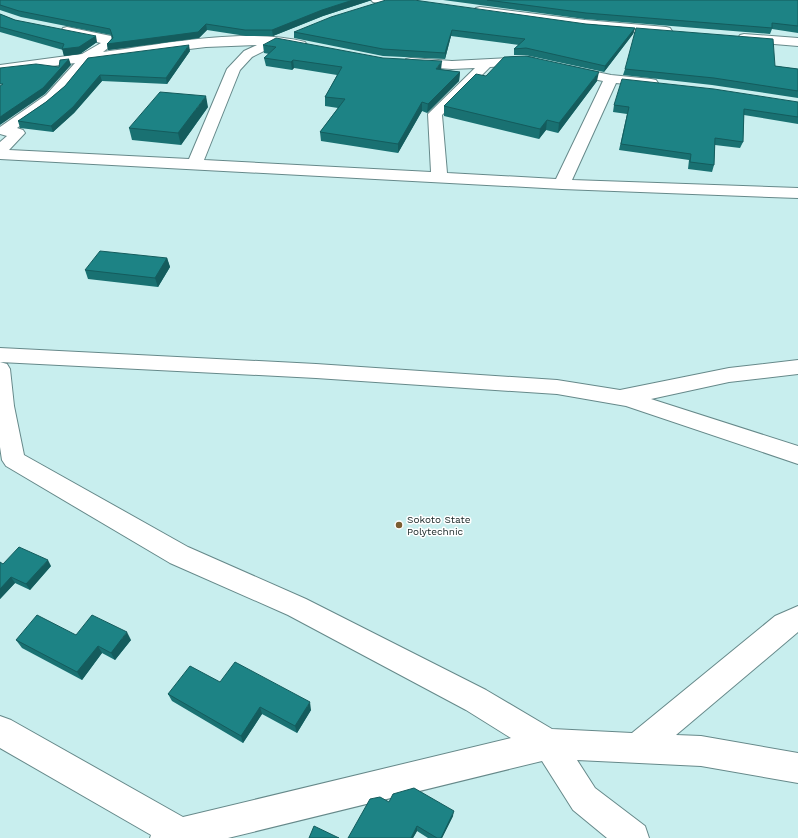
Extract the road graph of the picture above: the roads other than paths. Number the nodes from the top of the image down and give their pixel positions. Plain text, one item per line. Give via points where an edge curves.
1 (468, 8) edge
2 (55, 29) edge
3 (298, 32) edge
4 (680, 33) edge
5 (735, 37) edge
6 (277, 41) junction
7 (798, 42) edge
8 (315, 48) edge
9 (85, 58) junction
10 (398, 62) edge
11 (487, 62) junction
12 (539, 63) edge
13 (553, 66) edge
14 (0, 69) edge
15 (611, 79) junction
16 (665, 85) edge
17 (0, 150) edge
18 (0, 154) edge
19 (195, 164) junction
20 (439, 178) junction
21 (562, 184) junction
22 (798, 193) edge
23 (0, 355) edge
24 (798, 368) edge
25 (0, 369) edge
26 (619, 398) junction
27 (798, 454) edge
28 (798, 618) edge
29 (0, 731) edge
30 (549, 744) junction
31 (637, 748) junction
32 (798, 768) edge
33 (178, 837) edge
34 (633, 838) edge

1 - 4 street via 585,24
2 - 9 street via 107,40 107,44
3 - 6 street
5 - 7 street
6 - 8 street
6 - 9 street via 213,42
6 - 19 street via 248,54 234,68
9 - 14 street
9 - 17 street via 51,98 4,131 18,133
10 - 11 street via 452,65
11 - 12 street via 525,60
11 - 20 street via 435,114
13 - 15 street
15 - 16 street
15 - 21 street
18 - 19 street
19 - 20 street
20 - 21 street
21 - 22 street
23 - 26 street via 316,371 557,387
24 - 26 street via 729,374
25 - 30 street via 14,460 179,555 297,607 476,700
26 - 27 street
28 - 31 street via 785,625
29 - 33 street
30 - 31 street
30 - 33 street
30 - 34 street via 584,799
31 - 32 street via 702,751

